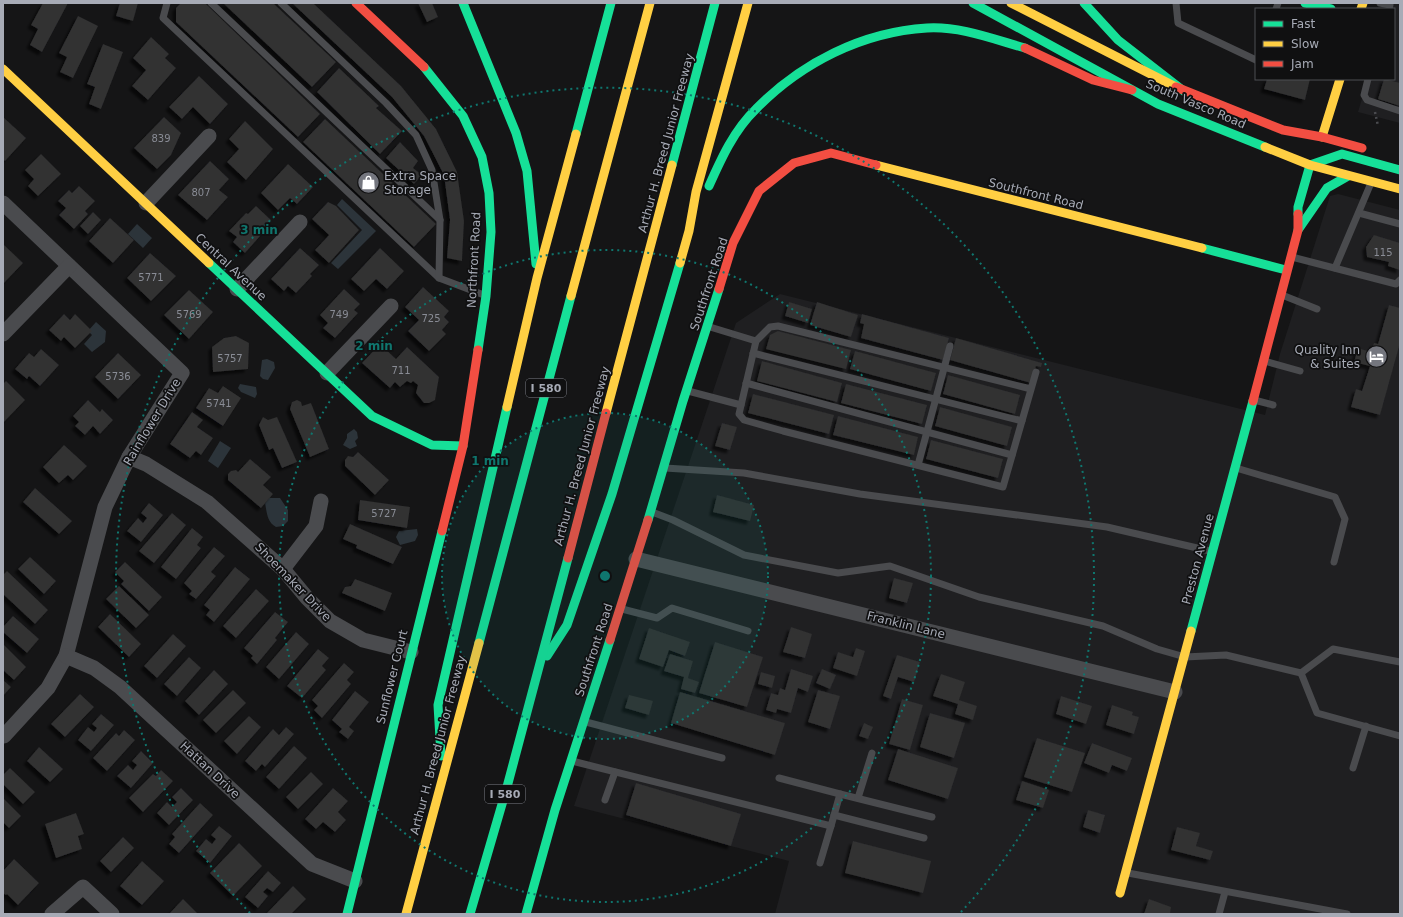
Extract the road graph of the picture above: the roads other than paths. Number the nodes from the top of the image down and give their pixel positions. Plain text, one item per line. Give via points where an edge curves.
1 (167, 3) edge
2 (211, 3) edge
3 (281, 3) edge
4 (356, 3) edge
5 (463, 3) edge
6 (611, 3) edge
7 (650, 3) edge
8 (715, 3) edge
9 (748, 3) edge
10 (973, 3) edge
11 (1011, 3) edge
12 (1084, 3) edge
13 (1176, 3) edge
14 (1305, 3) edge
15 (1380, 3) edge
16 (1327, 8) edge
17 (1389, 8) edge
18 (1255, 60) edge
19 (3, 69) edge
20 (1340, 80) edge
21 (1368, 80) edge
22 (1132, 90) junction
23 (1184, 92) junction
24 (1400, 111) edge
25 (209, 136) dead end
26 (1322, 137) junction
27 (1311, 144) dead end
28 (1300, 149) dead end
29 (1372, 150) dead end
30 (1281, 152) junction
31 (1310, 165) junction
32 (1400, 170) edge
33 (1348, 176) junction
34 (1372, 182) junction
35 (1400, 189) edge
36 (3, 203) edge
37 (146, 203) junction
38 (1359, 213) junction
39 (440, 220) junction
40 (300, 222) dead end
41 (1400, 224) edge
42 (1298, 230) junction
43 (689, 231) junction
44 (1290, 256) junction
45 (69, 266) junction
46 (1335, 268) junction
47 (1286, 270) junction
48 (439, 278) junction
49 (537, 278) junction
50 (1400, 280) edge
51 (237, 289) junction
52 (1280, 294) junction
53 (486, 296) junction
54 (391, 306) dead end
55 (1317, 309) dead end
56 (708, 327) junction
57 (3, 334) edge
58 (756, 341) junction
59 (950, 346) dead end
60 (753, 353) junction
61 (1262, 360) junction
62 (944, 367) junction
63 (1300, 371) dead end
64 (1036, 372) dead end
65 (327, 374) junction
66 (746, 383) junction
67 (1031, 389) junction
68 (686, 390) junction
69 (935, 399) junction
70 (1252, 400) junction
71 (741, 405) junction
72 (1273, 405) dead end
73 (1022, 420) junction
74 (927, 432) junction
75 (463, 446) junction
76 (1012, 455) junction
77 (129, 457) junction
78 (918, 465) junction
79 (1234, 467) junction
80 (663, 468) junction
81 (321, 501) dead end
82 (650, 512) junction
83 (1212, 551) junction
84 (636, 559) junction
85 (1334, 562) dead end
86 (283, 569) junction
87 (620, 608) junction
88 (748, 631) dead end
89 (411, 652) junction
90 (66, 656) junction
91 (1184, 657) junction
92 (1400, 662) edge
93 (1301, 673) junction
94 (536, 674) junction
95 (1175, 692) junction
96 (584, 722) junction
97 (1366, 726) junction
98 (4, 736) dead end
99 (1400, 736) edge
100 (872, 753) dead end
101 (722, 758) dead end
102 (571, 761) junction
103 (1353, 768) dead end
104 (615, 772) junction
105 (442, 773) junction
106 (779, 778) dead end
107 (840, 794) junction
108 (858, 798) junction
109 (605, 800) dead end
110 (834, 815) junction
111 (932, 817) dead end
112 (831, 826) junction
113 (924, 838) dead end
114 (820, 863) dead end
115 (1125, 873) junction
116 (355, 881) junction
117 (1225, 892) junction
118 (1120, 893) dead end
119 (52, 914) edge
120 (112, 914) edge
121 (347, 914) edge
122 (406, 914) edge
123 (470, 914) edge
124 (526, 914) edge
125 (1219, 914) edge
126 (1347, 914) edge

1 - 48 lane via 163,18
2 - 39 lane
3 - 39 lane via 416,135 432,170
4 - 53 main road, Northfront Road via 446,92 463,116 482,157 489,193 490,224
5 - 49 main road via 516,134 527,171
6 - 49 main road
7 - 105 main road, Arthur H. Breed Junior Freeway / I 580
8 - 94 main road, Arthur H. Breed Junior Freeway / I 580
9 - 43 main road via 696,192
10 - 22 main road, South Vasco Road
11 - 23 main road, South Vasco Road
12 - 23 main road via 1092,15 1127,49
13 - 18 lane via 1178,23
14 - 16 main road
15 - 17 lane via 1390,5
19 - 37 main road, Central Avenue
20 - 26 main road
21 - 24 lane via 1364,95 1367,100
22 - 30 main road, South Vasco Road via 1158,104
22 - 43 main road via 1092,80 1031,50 964,31 928,28 883,34 835,51 798,73 755,110 727,147
23 - 26 main road, South Vasco Road via 1283,130
25 - 37 street
26 - 27 main road
26 - 29 main road, South Vasco Road
28 - 30 main road
30 - 31 main road, South Vasco Road
31 - 32 main road via 1342,154
31 - 33 main road, South Vasco Road
31 - 42 main road via 1298,207
33 - 34 main road, South Vasco Road
33 - 42 main road via 1328,188
34 - 35 main road, South Vasco Road
34 - 38 lane
36 - 45 street, Rainflower Drive
37 - 51 main road, Central Avenue
38 - 41 lane
38 - 46 lane
39 - 48 lane
40 - 51 street
42 - 44 main road, Preston Avenue
43 - 94 main road via 612,494 567,625
44 - 46 lane
44 - 47 main road, Preston Avenue
45 - 57 street
45 - 77 street, Rainflower Drive via 182,373
46 - 50 lane via 1396,284
47 - 52 main road, Preston Avenue
47 - 56 main road, Southfront Road via 831,153 794,163 759,191 733,243
48 - 53 lane
49 - 105 main road via 438,705
51 - 65 main road, Central Avenue
52 - 55 lane
52 - 61 main road, Preston Avenue
53 - 75 main road, Northfront Road
54 - 65 street
56 - 58 lane
56 - 68 main road, Southfront Road
58 - 60 lane
58 - 62 lane via 770,327 778,326
59 - 62 lane
60 - 66 lane
60 - 69 lane
61 - 63 lane
61 - 70 main road, Preston Avenue
62 - 67 lane
62 - 69 lane
64 - 67 lane
65 - 75 main road, Central Avenue via 372,416 432,445
66 - 71 lane
66 - 74 lane
67 - 73 lane
68 - 71 lane
68 - 80 main road, Southfront Road
69 - 73 lane
69 - 74 lane
70 - 72 lane
70 - 79 main road, Preston Avenue
71 - 78 lane via 739,414 744,420
73 - 76 lane
74 - 76 lane
74 - 78 lane
75 - 89 main road, Sunflower Court
76 - 78 lane via 1003,487
77 - 86 street, Shoemaker Drive via 146,464 207,502
77 - 90 street, Rainflower Drive via 105,507
79 - 83 main road, Preston Avenue
79 - 85 lane via 1335,497 1345,519
80 - 82 main road, Southfront Road
80 - 83 lane via 744,473 860,494 1107,527
81 - 86 street via 316,526
82 - 84 main road, Southfront Road
82 - 91 lane via 673,520 744,555 838,573 890,566 979,597 1103,626 1157,649
83 - 91 main road, Preston Avenue
84 - 87 main road, Southfront Road
84 - 95 street, Franklin Lane
86 - 89 street, Shoemaker Drive via 330,621 363,640
87 - 88 lane via 657,618 672,608
87 - 96 main road, Southfront Road
89 - 116 main road, Sunflower Court
90 - 98 street, Rainflower Drive via 48,688
90 - 116 street, Hattan Drive via 94,668 120,687 312,864
91 - 93 lane via 1226,655
91 - 95 main road, Preston Avenue
92 - 93 lane via 1333,649
93 - 97 lane via 1317,713
94 - 123 main road, Arthur H. Breed Junior Freeway / I 580 via 507,787
95 - 115 main road, Preston Avenue
96 - 101 lane
96 - 102 main road, Southfront Road
97 - 99 lane
97 - 103 lane
100 - 108 lane
102 - 104 lane
102 - 124 main road, Southfront Road
104 - 109 lane
104 - 112 lane
105 - 122 main road, Arthur H. Breed Junior Freeway / I 580
106 - 107 lane
107 - 108 lane
107 - 110 lane
108 - 111 lane
110 - 112 lane
110 - 113 lane
112 - 114 lane
115 - 117 lane
115 - 118 main road, Preston Avenue
116 - 121 main road, Sunflower Court
117 - 125 lane
117 - 126 lane
119 - 120 street via 83,887

